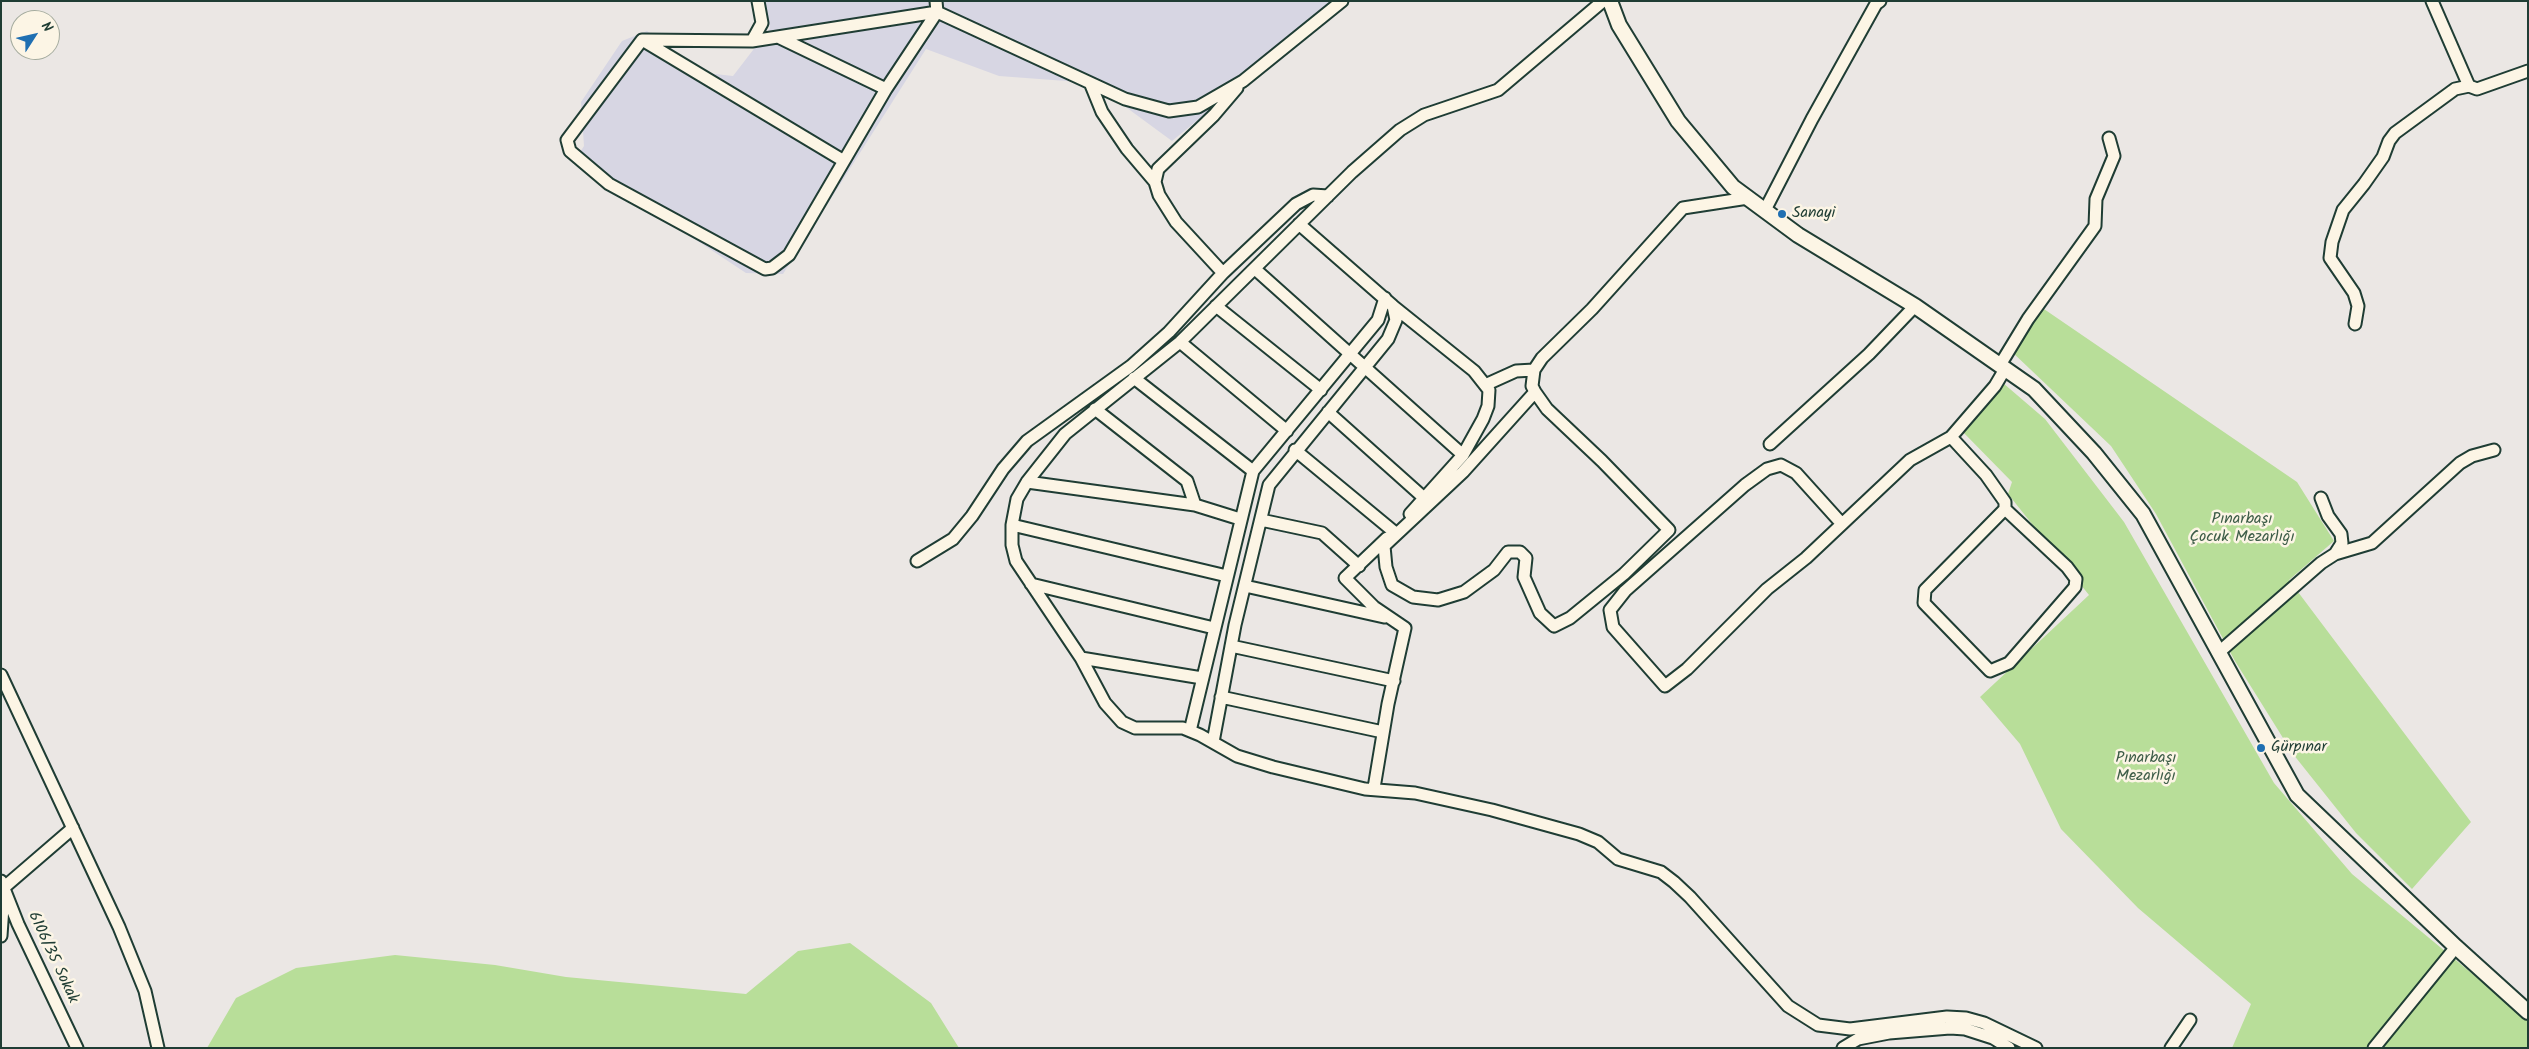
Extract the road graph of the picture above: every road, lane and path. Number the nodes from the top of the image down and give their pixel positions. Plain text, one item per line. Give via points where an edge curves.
1 (758, 1) edge
2 (1342, 1) edge
3 (1603, 1) edge
4 (1610, 1) edge
5 (1880, 1) edge
6 (2432, 1) edge
7 (936, 7) edge
8 (778, 36) junction
9 (642, 40) junction
10 (752, 41) junction
11 (2528, 71) edge
12 (1243, 81) junction
13 (1091, 85) junction
14 (2469, 86) junction
15 (886, 89) junction
16 (2109, 138) dead end
17 (844, 161) junction
18 (1154, 182) junction
19 (1328, 196) junction
20 (1748, 198) junction
21 (1765, 210) junction
22 (1299, 224) junction
23 (1255, 269) junction
24 (1223, 273) junction
25 (1389, 302) junction
26 (1216, 306) junction
27 (1915, 306) junction
28 (2355, 324) dead end
29 (1180, 342) junction
30 (1351, 354) junction
31 (1365, 366) junction
32 (2002, 367) junction
33 (1534, 370) junction
34 (1134, 378) junction
35 (1485, 385) junction
36 (1321, 390) junction
37 (1535, 392) junction
38 (1095, 409) junction
39 (1328, 412) junction
40 (1287, 430) junction
41 (1951, 437) junction
42 (1770, 444) dead end
43 (1295, 450) junction
44 (2494, 450) dead end
45 (1463, 455) junction
46 (1253, 471) junction
47 (1027, 482) junction
48 (1424, 497) junction
49 (2322, 498) dead end
50 (1195, 505) junction
51 (2005, 509) junction
52 (1240, 519) junction
53 (1261, 520) junction
54 (1842, 524) junction
55 (1012, 525) junction
56 (1393, 532) junction
57 (2335, 554) junction
58 (917, 561) dead end
59 (1359, 566) junction
60 (1227, 576) junction
61 (1030, 584) junction
62 (1244, 586) junction
63 (1390, 618) junction
64 (1214, 628) junction
65 (1231, 646) junction
66 (2218, 653) junction
67 (1081, 658) junction
68 (1, 675) edge
69 (1202, 678) junction
70 (1394, 680) junction
71 (1221, 697) junction
72 (1190, 731) junction
73 (1384, 732) junction
74 (1213, 742) junction
75 (1374, 788) junction
76 (73, 828) junction
77 (2, 886) edge
78 (1, 936) edge
79 (2456, 947) junction
80 (2528, 1012) edge
81 (2190, 1020) dead end
82 (77, 1048) edge
83 (158, 1048) edge
84 (1843, 1048) edge
85 (2009, 1048) edge
86 (2036, 1048) edge
87 (2171, 1048) edge
88 (2374, 1048) edge

1 - 10 street via 762,23
2 - 12 street
3 - 19 street via 1498,90 1424,115 1400,130
4 - 20 main road via 1620,25 1678,121 1733,187
5 - 21 street via 1816,111
6 - 14 street
7 - 8 street
7 - 13 street
7 - 15 street
8 - 10 street
8 - 15 street
9 - 10 street
9 - 17 street
9 - 17 street via 566,140 570,150 609,184 765,268 772,268 789,255
11 - 14 street via 2477,89
12 - 13 street via 1198,107 1169,111 1125,99
12 - 18 street via 1214,115 1158,169
13 - 18 street via 1102,112
14 - 28 street via 2455,90 2396,132 2387,151 2343,210 2330,258 2354,293 2358,306
15 - 17 street
16 - 32 street via 2114,156 2096,200 2095,226 2028,319
18 - 24 street via 1176,222
19 - 22 street
19 - 24 street via 1313,195 1296,204
20 - 21 main road
20 - 33 street via 1683,208
21 - 27 main road via 1798,235
22 - 23 street
22 - 25 street
23 - 26 street
23 - 30 street
24 - 58 street via 1169,332 1131,366 1027,441 1002,469 953,539
25 - 30 street
25 - 31 street via 1396,320 1388,339
25 - 35 street via 1474,371
26 - 29 street
26 - 36 street
27 - 32 main road
27 - 42 street
29 - 34 street
29 - 40 street
30 - 31 street
30 - 36 street
31 - 39 street
31 - 45 street
32 - 41 street via 1995,386
32 - 66 main road via 2041,396 2094,453 2143,514
33 - 35 street via 1516,372
33 - 37 street via 1532,386
34 - 38 street
34 - 46 street
35 - 45 street via 1489,390 1488,406
36 - 40 street
37 - 37 street via 1547,409 1669,530 1624,574 1570,618 1554,626 1540,613 1524,577 1526,558 1520,552 1508,552 1494,570 1464,592 1438,600 1413,597 1392,585 1384,546 1463,472
38 - 47 street via 1065,434
38 - 50 street via 1187,481
39 - 43 street
39 - 48 street
40 - 46 street
41 - 51 street via 1986,475 2005,502
41 - 54 street via 1910,460
43 - 53 street via 1269,485
43 - 56 street
44 - 57 street via 2460,463 2372,542
45 - 48 street
46 - 52 street
47 - 50 street
47 - 55 street via 1017,499
48 - 56 street
49 - 57 street via 2328,516 2341,534 2342,542
50 - 52 street
51 - 51 street via 1924,590 1924,603 1990,671 2009,663 2075,587 2076,579
52 - 60 street
53 - 59 street via 1322,533
53 - 62 street
54 - 54 street via 1767,589 1687,669 1665,686 1613,627 1610,610 1625,591 1767,469 1781,465 1796,473
55 - 60 street
55 - 61 street via 1016,561
56 - 59 street
57 - 66 street
59 - 63 street via 1345,578
60 - 64 street
61 - 64 street
61 - 67 street
62 - 63 street
62 - 65 street
63 - 70 street via 1406,628
64 - 69 street
65 - 70 street
65 - 71 street
66 - 79 main road via 2297,795
67 - 69 street
67 - 72 street via 1105,703 1122,722 1135,728 1183,728
68 - 76 street
69 - 72 street
70 - 73 street
71 - 73 street
71 - 74 street
72 - 74 street
73 - 75 street
74 - 75 street via 1237,756 1364,789
75 - 86 street via 1415,792 1579,834 1598,842 1618,858 1661,872 1690,896 1788,1006 1818,1025 1850,1029 1947,1017 1966,1018
76 - 77 street
76 - 83 street via 145,991
77 - 78 street
77 - 82 street, 6106/35 Sokak
79 - 80 main road
79 - 88 street
81 - 87 street
84 - 85 street via 1858,1039 1889,1033 1965,1028

